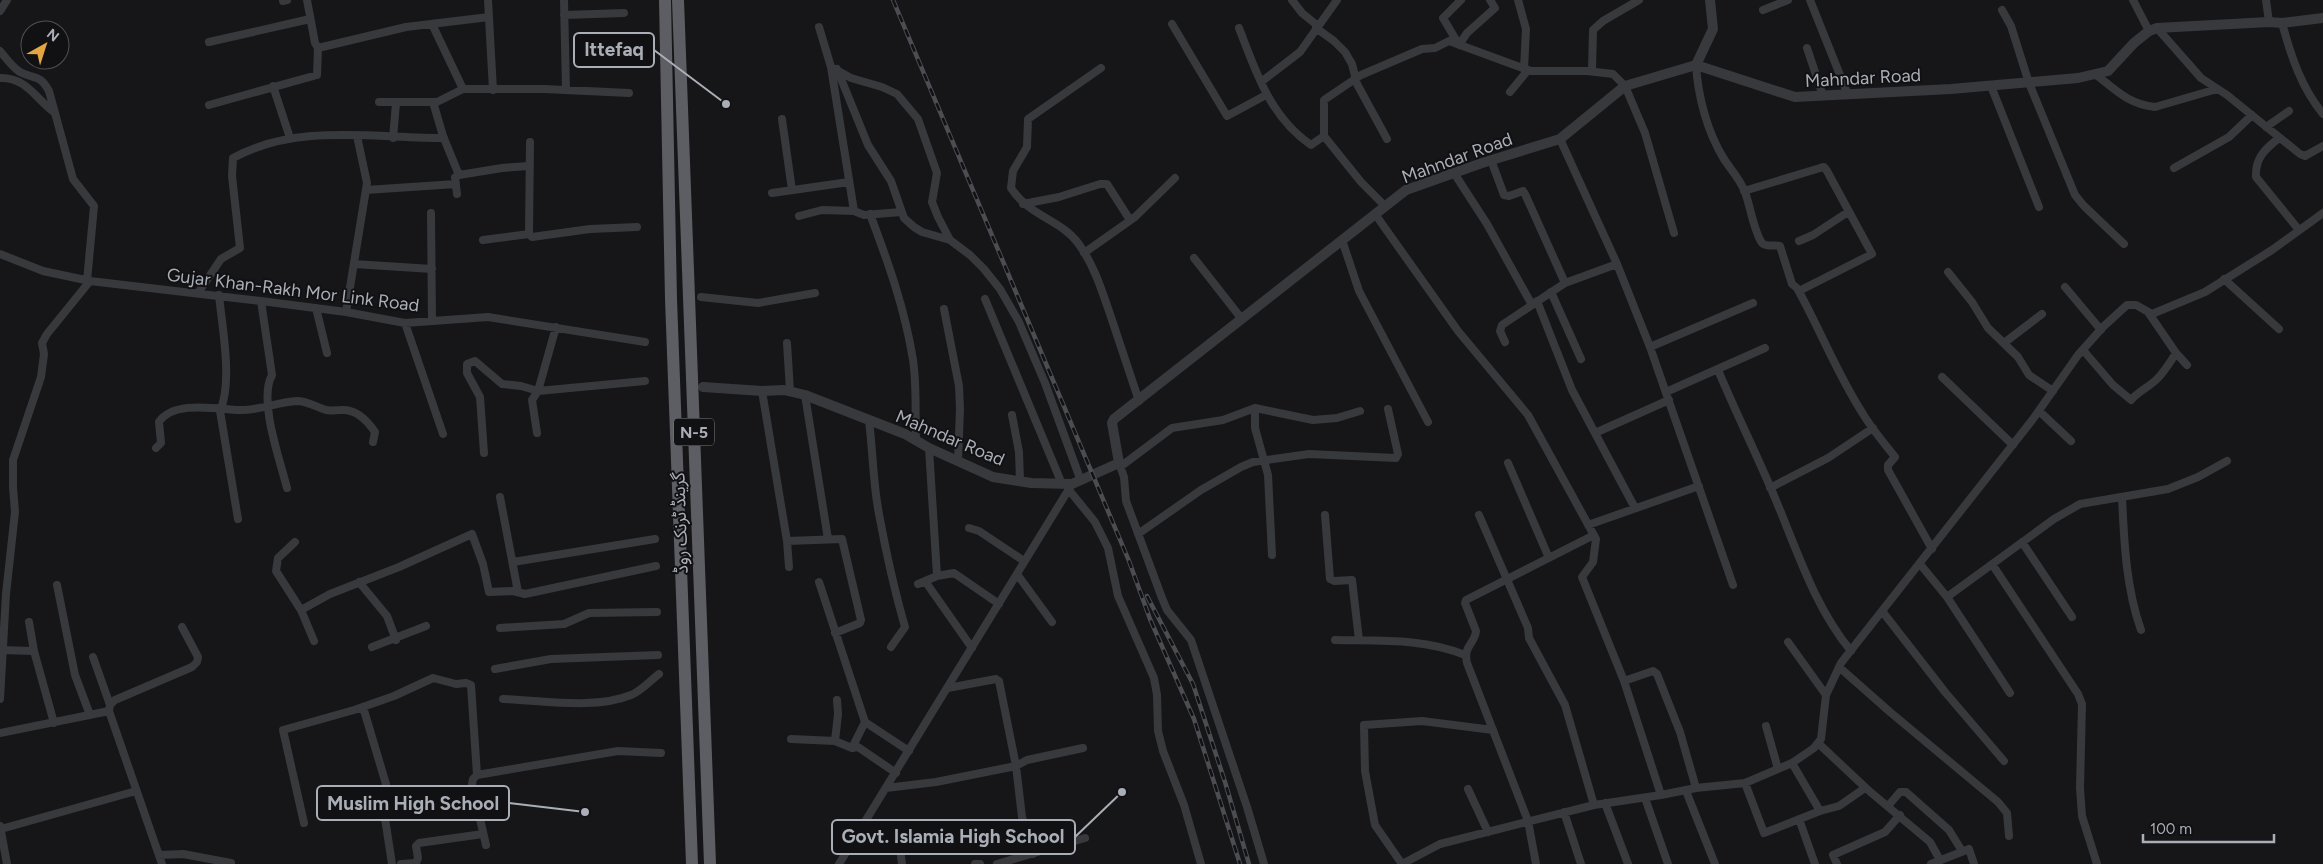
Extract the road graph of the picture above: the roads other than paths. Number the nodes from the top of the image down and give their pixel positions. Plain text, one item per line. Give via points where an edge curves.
1 (7, 0) edge
2 (306, 0) edge
3 (488, 0) edge
4 (564, 0) edge
5 (665, 0) edge
6 (678, 0) edge
7 (1292, 0) edge
8 (1337, 0) edge
9 (1461, 0) edge
10 (1490, 0) edge
11 (1518, 0) edge
12 (1638, 0) edge
13 (1710, 0) edge
14 (1788, 0) edge
15 (1810, 0) edge
16 (2133, 0) edge
17 (2266, 0) edge
18 (1763, 10) dead end
19 (2002, 10) dead end
20 (0, 11) edge
21 (624, 13) dead end
22 (564, 15) junction
23 (489, 17) junction
24 (2323, 18) edge
25 (310, 19) junction
26 (2270, 22) junction
27 (2282, 23) junction
28 (432, 24) junction
29 (1172, 24) dead end
30 (819, 27) dead end
31 (1317, 27) junction
32 (1239, 28) dead end
33 (2153, 29) junction
34 (210, 42) dead end
35 (1459, 45) junction
36 (318, 48) junction
37 (1807, 48) dead end
38 (0, 51) edge
39 (1696, 64) junction
40 (834, 68) junction
41 (1102, 68) dead end
42 (1526, 70) junction
43 (1592, 71) junction
44 (2095, 74) junction
45 (0, 78) edge
46 (1356, 78) junction
47 (1260, 82) junction
48 (2028, 82) junction
49 (273, 86) junction
50 (1625, 86) junction
51 (1991, 86) junction
52 (463, 89) junction
53 (2217, 89) junction
54 (493, 90) junction
55 (566, 90) junction
56 (629, 92) dead end
57 (1510, 92) dead end
58 (1266, 94) junction
59 (1848, 95) junction
60 (1823, 96) junction
61 (379, 102) dead end
62 (434, 102) junction
63 (396, 103) junction
64 (209, 105) dead end
65 (54, 112) junction
66 (2289, 112) dead end
67 (2323, 114) edge
68 (2252, 116) junction
69 (782, 119) dead end
70 (2266, 127) junction
71 (357, 136) junction
72 (1324, 136) junction
73 (290, 138) junction
74 (393, 138) junction
75 (444, 138) junction
76 (2279, 138) junction
77 (1387, 139) dead end
78 (1560, 139) junction
79 (530, 142) dead end
80 (2323, 146) edge
81 (1491, 160) junction
82 (528, 166) junction
83 (2174, 168) dead end
84 (1454, 173) junction
85 (459, 175) junction
86 (1175, 178) dead end
87 (849, 182) junction
88 (456, 184) junction
89 (366, 190) junction
90 (792, 190) junction
91 (1744, 191) junction
92 (772, 193) dead end
93 (457, 194) dead end
94 (1023, 204) junction
95 (1385, 206) junction
96 (2039, 207) dead end
97 (854, 211) junction
98 (902, 212) junction
99 (1848, 212) junction
100 (431, 213) dead end
101 (2323, 213) edge
102 (870, 214) junction
103 (1375, 214) junction
104 (799, 216) dead end
105 (1130, 220) junction
106 (637, 227) dead end
107 (2299, 230) junction
108 (529, 234) junction
109 (1674, 234) dead end
110 (483, 240) dead end
111 (950, 240) junction
112 (1342, 240) junction
113 (1800, 241) dead end
114 (2124, 244) dead end
115 (1084, 253) junction
116 (0, 254) edge
117 (1194, 258) dead end
118 (354, 264) junction
119 (1617, 264) junction
120 (432, 269) junction
121 (1948, 272) dead end
122 (2224, 279) junction
123 (89, 281) junction
124 (1564, 283) junction
125 (2065, 288) dead end
126 (1799, 291) junction
127 (1551, 292) junction
128 (198, 293) junction
129 (815, 293) dead end
130 (219, 295) junction
131 (695, 298) junction
132 (985, 299) dead end
133 (671, 300) junction
134 (261, 301) junction
135 (1534, 303) junction
136 (1753, 303) dead end
137 (316, 308) junction
138 (944, 309) dead end
139 (346, 312) junction
140 (2148, 312) junction
141 (2042, 314) dead end
142 (1241, 318) junction
143 (432, 321) junction
144 (405, 323) junction
145 (556, 327) junction
146 (2279, 328) dead end
147 (2100, 330) junction
148 (645, 342) dead end
149 (1505, 342) dead end
150 (787, 343) dead end
151 (2004, 344) junction
152 (1650, 347) junction
153 (1765, 348) dead end
154 (2083, 350) junction
155 (327, 353) dead end
156 (2176, 353) junction
157 (1581, 359) dead end
158 (2188, 365) dead end
159 (1718, 370) junction
160 (1942, 378) dead end
161 (645, 381) dead end
162 (703, 387) dead end
163 (538, 391) junction
164 (762, 391) junction
165 (790, 391) junction
166 (2053, 391) junction
167 (804, 395) junction
168 (1667, 396) junction
169 (1139, 401) junction
170 (268, 406) junction
171 (221, 408) junction
172 (1256, 408) junction
173 (1388, 409) dead end
174 (1360, 411) dead end
175 (2039, 411) junction
176 (1012, 415) dead end
177 (869, 421) junction
178 (1428, 422) dead end
179 (1873, 428) junction
180 (1594, 433) junction
181 (443, 434) dead end
182 (537, 434) dead end
183 (916, 440) junction
184 (2071, 441) dead end
185 (372, 442) dead end
186 (2013, 445) junction
187 (156, 448) dead end
188 (929, 448) junction
189 (484, 453) dead end
190 (1264, 459) junction
191 (958, 461) junction
192 (2227, 461) dead end
193 (1508, 463) dead end
194 (1119, 464) junction
195 (1020, 481) junction
196 (1071, 485) junction
197 (1699, 486) junction
198 (287, 488) dead end
199 (1770, 488) junction
200 (500, 497) dead end
201 (2122, 497) junction
202 (1635, 508) junction
203 (1479, 515) dead end
204 (1325, 516) dead end
205 (238, 519) dead end
206 (1588, 525) junction
207 (969, 528) dead end
208 (1138, 534) junction
209 (1594, 535) junction
210 (656, 539) dead end
211 (828, 539) junction
212 (786, 541) junction
213 (295, 542) dead end
214 (2022, 542) junction
215 (1932, 549) junction
216 (1272, 555) dead end
217 (1549, 558) junction
218 (1024, 561) junction
219 (513, 562) junction
220 (1920, 564) junction
221 (1992, 564) junction
222 (656, 566) dead end
223 (789, 567) dead end
224 (1016, 574) junction
225 (937, 576) junction
226 (1507, 580) junction
227 (360, 582) junction
228 (819, 582) dead end
229 (57, 585) dead end
230 (1734, 585) dead end
231 (518, 592) junction
232 (1947, 597) junction
233 (999, 604) junction
234 (301, 610) junction
235 (1882, 611) junction
236 (657, 612) dead end
237 (2072, 618) dead end
238 (29, 622) dead end
239 (1052, 622) dead end
240 (426, 626) dead end
241 (182, 627) dead end
242 (500, 628) dead end
243 (2141, 630) dead end
244 (834, 633) junction
245 (396, 640) junction
246 (1335, 640) dead end
247 (1358, 640) junction
248 (314, 641) dead end
249 (1788, 642) dead end
250 (372, 647) dead end
251 (891, 647) dead end
252 (972, 648) junction
253 (2, 650) edge
254 (34, 651) junction
255 (1851, 651) junction
256 (658, 655) dead end
257 (1465, 655) junction
258 (93, 657) dead end
259 (1839, 666) junction
260 (495, 670) dead end
261 (659, 674) dead end
262 (1624, 681) junction
263 (948, 688) junction
264 (2010, 692) dead end
265 (1826, 695) junction
266 (0, 698) edge
267 (503, 700) dead end
268 (837, 700) dead end
269 (363, 707) junction
270 (109, 708) junction
271 (90, 715) junction
272 (865, 722) junction
273 (54, 723) junction
274 (1766, 726) dead end
275 (1493, 730) junction
276 (0, 733) edge
277 (791, 739) dead end
278 (835, 741) junction
279 (1819, 744) junction
280 (852, 748) junction
281 (1083, 748) dead end
282 (909, 751) junction
283 (661, 753) dead end
284 (2004, 761) dead end
285 (1792, 763) junction
286 (1016, 766) junction
287 (1778, 769) junction
288 (896, 773) junction
289 (477, 775) junction
290 (1745, 783) junction
291 (886, 788) junction
292 (1696, 788) junction
293 (1865, 788) junction
294 (1468, 789) dead end
295 (136, 791) junction
296 (1686, 791) junction
297 (1661, 795) junction
298 (1645, 798) junction
299 (1605, 804) junction
300 (1594, 805) junction
301 (1888, 806) junction
302 (1820, 811) junction
303 (1564, 812) junction
304 (1900, 815) junction
305 (1799, 818) junction
306 (1528, 821) junction
307 (304, 823) dead end
308 (863, 826) junction
309 (0, 827) edge
310 (1488, 832) junction
311 (483, 834) junction
312 (2009, 836) dead end
313 (1085, 838) dead end
314 (486, 845) dead end
315 (1962, 851) junction
316 (159, 854) junction
317 (1034, 854) junction
318 (1940, 860) junction
319 (1022, 861) edge
320 (231, 863) edge
321 (7, 864) edge
322 (162, 864) edge
323 (392, 864) edge
324 (401, 864) edge
325 (692, 864) edge
326 (710, 864) edge
327 (840, 864) edge
328 (902, 864) edge
329 (974, 864) edge
330 (980, 864) edge
331 (998, 864) edge
332 (1201, 864) edge
333 (1264, 864) edge
334 (1536, 864) edge
335 (1581, 864) edge
336 (1628, 864) edge
337 (1668, 864) edge
338 (1715, 864) edge
339 (1815, 864) edge
340 (1837, 864) edge
341 (1931, 864) edge
342 (1974, 864) edge
343 (2097, 864) edge

1 - 20 street
2 - 25 street
3 - 23 street
4 - 22 street
5 - 133 highway, گرینڈ ٹرنک روڈ / N-5
6 - 131 highway, گرینڈ ٹرنک روڈ / N-5
7 - 31 street
8 - 31 street
9 - 35 street via 1442,18
10 - 35 street via 1495,8 1467,33
11 - 42 street via 1526,28
12 - 43 street via 1593,30
13 - 39 street via 1712,29
14 - 18 street
15 - 59 street
16 - 33 street
17 - 26 street
19 - 48 street via 2011,26
21 - 22 street
22 - 55 street
23 - 28 street
23 - 54 street
24 - 27 street
25 - 34 street
25 - 36 street
26 - 27 street
26 - 33 street
27 - 67 street via 2302,80
28 - 36 street
28 - 52 street
29 - 58 street via 1227,116
30 - 40 street
31 - 46 street via 1341,47
31 - 47 street via 1300,52
32 - 47 street
33 - 44 street, Mahndar Road via 2134,43 2108,71
33 - 53 street via 2201,78
35 - 42 street
35 - 46 street via 1445,42
36 - 49 street via 317,75
37 - 60 street
38 - 65 street via 19,71 44,81
39 - 50 street, Mahndar Road
39 - 60 street, Mahndar Road via 1795,98
39 - 91 street via 1699,90 1712,134
40 - 87 street
40 - 98 street via 868,145 891,181
40 - 111 street via 851,78 890,90 911,108 931,152 936,173 932,202
41 - 94 street via 1028,119 1027,147 1013,172 1011,188
42 - 43 street
42 - 57 street
43 - 50 street via 1613,74
44 - 48 street, Mahndar Road
44 - 53 street via 2130,102 2146,106 2155,107
45 - 65 street via 20,82
46 - 72 street via 1324,100
46 - 77 street
47 - 58 street
48 - 51 street, Mahndar Road
48 - 114 street via 2074,195
49 - 64 street
49 - 73 street
50 - 78 street, Mahndar Road
50 - 109 street via 1645,133
51 - 59 street, Mahndar Road
51 - 96 street
52 - 54 street
52 - 62 street
53 - 68 street
54 - 55 street
55 - 56 street
58 - 72 street via 1297,136 1310,145
59 - 60 street, Mahndar Road
61 - 63 street
62 - 63 street
62 - 75 street
63 - 74 street
65 - 123 street via 73,179 94,206
66 - 70 street
68 - 70 street
68 - 83 street via 2228,137
69 - 90 street
70 - 76 street
71 - 73 street via 326,134
71 - 74 street
71 - 89 street
72 - 95 street
73 - 128 street via 252,148 233,158 240,248 221,259
74 - 75 street
75 - 85 street
76 - 80 street via 2305,156
76 - 107 street via 2258,159 2256,177
78 - 81 street, Mahndar Road
78 - 119 street
79 - 82 street
81 - 84 street, Mahndar Road
81 - 124 street via 1504,195 1523,191 1525,194
82 - 85 street
82 - 108 street
84 - 95 street, Mahndar Road via 1406,190
84 - 135 street
85 - 88 street via 455,177
86 - 105 street
87 - 90 street
87 - 97 street
88 - 89 street
88 - 93 street
89 - 118 street
90 - 92 street
91 - 99 street via 1824,167
91 - 126 street via 1760,240 1767,246 1780,246 1792,284
94 - 105 street via 1107,184
94 - 115 street via 1058,225
95 - 103 street, Mahndar Road
97 - 102 street
97 - 104 street via 822,210
98 - 102 street
98 - 111 street via 914,227
99 - 113 street
99 - 126 street via 1872,254
100 - 120 street
101 - 107 street
102 - 183 street via 906,319 914,362
103 - 112 street, Mahndar Road
103 - 206 street via 1458,331 1528,415
105 - 115 street
106 - 108 street via 532,237
107 - 122 street
108 - 110 street
111 - 196 street via 984,269 1019,322 1046,383
112 - 142 street, Mahndar Road
112 - 178 street via 1359,291
115 - 169 street via 1099,282
116 - 123 street, Gujar Khan-Rakh Mor Link Road via 43,271
117 - 142 street
118 - 120 street
118 - 139 street
119 - 124 street
119 - 152 street
120 - 143 street
121 - 151 street via 1988,328
122 - 140 street via 2204,292 2159,312
122 - 146 street
123 - 128 street, Gujar Khan-Rakh Mor Link Road
123 - 253 street via 42,343 41,377 14,460 12,487 15,512
124 - 127 street
125 - 147 street
126 - 179 street via 1842,377
127 - 135 street
127 - 157 street
128 - 130 street, Gujar Khan-Rakh Mor Link Road
129 - 131 street via 758,303
130 - 134 street, Gujar Khan-Rakh Mor Link Road
130 - 171 street via 226,357
131 - 133 highway
131 - 326 highway, گرینڈ ٹرنک روڈ / N-5
132 - 196 street
133 - 325 highway, گرینڈ ٹرنک روڈ / N-5
134 - 137 street, Gujar Khan-Rakh Mor Link Road
134 - 170 street via 272,375 268,386
135 - 149 street via 1502,325 1500,331
135 - 180 street
136 - 152 street
137 - 139 street, Gujar Khan-Rakh Mor Link Road
137 - 155 street
138 - 191 street via 959,386
139 - 144 street, Gujar Khan-Rakh Mor Link Road
140 - 147 street via 2136,305 2127,305
140 - 156 street
141 - 151 street
142 - 169 street, Mahndar Road
143 - 144 street, Gujar Khan-Rakh Mor Link Road
143 - 145 street, Gujar Khan-Rakh Mor Link Road via 488,317
144 - 181 street
145 - 148 street, Gujar Khan-Rakh Mor Link Road
145 - 163 street
147 - 154 street
150 - 165 street
151 - 166 street via 2029,374
152 - 168 street
153 - 159 street
154 - 156 street via 2113,385 2131,400 2156,380
154 - 166 street
156 - 158 street
159 - 168 street
159 - 199 street
160 - 186 street
161 - 163 street
162 - 164 street, Mahndar Road
163 - 182 street via 532,400
163 - 189 street via 502,384 475,361 469,362 467,373 480,397
164 - 165 street, Mahndar Road
164 - 212 street
165 - 167 street, Mahndar Road
166 - 175 street
167 - 177 street, Mahndar Road
167 - 211 street
168 - 180 street
168 - 197 street
169 - 194 street, Mahndar Road via 1112,423
170 - 171 street via 240,410
170 - 185 street via 300,401 327,410 348,410 369,423 375,432
170 - 198 street
171 - 187 street via 179,409 165,415 159,422 161,442
171 - 205 street
172 - 174 street via 1313,420 1337,418
172 - 190 street via 1255,428
172 - 194 street via 1223,420 1172,428
173 - 190 street via 1398,450 1396,458 1309,454
175 - 184 street
175 - 186 street
176 - 195 street
177 - 183 street, Mahndar Road
177 - 251 street via 878,512 891,578 905,626
179 - 199 street via 1828,458
179 - 215 street via 1895,457 1888,470
180 - 202 street
183 - 188 street, Mahndar Road
186 - 215 street
188 - 191 street, Mahndar Road
188 - 225 street
190 - 208 street via 1246,465 1186,499
190 - 216 street via 1268,475
191 - 195 street, Mahndar Road via 993,477
192 - 201 street via 2168,489
193 - 217 street
194 - 196 street
194 - 208 street via 1126,501
195 - 196 street, Mahndar Road
196 - 218 street
196 - 332 street via 1108,548 1118,596 1154,678 1162,751 1184,805
197 - 202 street
197 - 230 street
199 - 255 street via 1820,604
200 - 219 street
201 - 214 street via 2080,504
201 - 243 street via 2131,594
202 - 206 street
203 - 226 street
204 - 247 street via 1330,578 1334,581 1352,580
206 - 209 street
207 - 218 street via 979,531
208 - 333 street via 1167,610 1190,640
209 - 217 street
209 - 262 street via 1593,562 1582,577
210 - 219 street
211 - 212 street
211 - 244 street via 842,539 861,620
212 - 223 street
213 - 234 street via 275,565
214 - 221 street
214 - 237 street
215 - 220 street
217 - 226 street
218 - 224 street
219 - 231 street
220 - 232 street
220 - 235 street
221 - 232 street
221 - 343 street via 2082,704 2082,816
222 - 231 street via 525,594
224 - 233 street
224 - 239 street
225 - 233 street via 954,573
225 - 252 street via 922,582
226 - 257 street via 1466,600 1476,635 1467,646
226 - 300 street via 1528,628 1529,638 1565,705
227 - 231 street via 472,534 489,592
227 - 234 street
227 - 245 street via 387,616
228 - 244 street
229 - 271 street via 76,675
232 - 264 street
233 - 252 street
234 - 248 street
235 - 255 street
235 - 284 street
236 - 242 street via 589,613 564,624
238 - 254 street
240 - 245 street
241 - 270 street via 198,657 197,662 115,700
244 - 272 street via 846,659
245 - 250 street
246 - 247 street
247 - 257 street via 1402,641 1449,648
249 - 265 street
252 - 263 street
253 - 254 street
253 - 266 street
254 - 273 street
255 - 259 street
256 - 260 street via 551,659
257 - 275 street
258 - 270 street
259 - 265 street
259 - 312 street via 1998,802 2007,813
261 - 267 street via 634,694 608,700 568,705 537,700
262 - 292 street via 1653,671 1657,674 1680,732
262 - 297 street
263 - 282 street
263 - 286 street via 998,680
265 - 279 street
268 - 278 street
269 - 289 street via 433,678 471,685
269 - 307 street via 283,730
269 - 323 street via 386,784 382,799
270 - 271 street
270 - 295 street
271 - 273 street
272 - 280 street
272 - 282 street
273 - 276 street
274 - 287 street
275 - 306 street
275 - 310 street via 1422,721 1365,724 1363,730 1365,770 1374,825 1402,864 1440,844
277 - 278 street
278 - 280 street
279 - 285 street
279 - 293 street
280 - 288 street via 858,747
281 - 286 street via 1036,758
282 - 288 street
283 - 289 street via 618,751
285 - 287 street
285 - 302 street
286 - 291 street
286 - 317 street via 1022,817
287 - 290 street
288 - 291 street
289 - 311 street via 472,784
290 - 292 street
290 - 305 street via 1764,833
291 - 308 street
292 - 296 street
293 - 301 street
293 - 302 street via 1839,806
294 - 310 street
295 - 309 street
295 - 316 street
296 - 297 street
296 - 338 street
297 - 298 street
298 - 299 street
298 - 337 street
299 - 300 street
299 - 336 street
300 - 303 street
301 - 304 street
301 - 315 street via 1900,792 1906,792 1949,830
302 - 305 street
303 - 306 street
303 - 335 street
304 - 318 street via 1930,842
304 - 340 street via 1885,832 1833,855
305 - 339 street
306 - 310 street
306 - 334 street
308 - 327 street
308 - 328 street via 896,831
309 - 321 street
311 - 314 street
311 - 324 street via 419,843 416,846 416,863
313 - 317 street
315 - 318 street
315 - 342 street via 1969,848
316 - 320 street via 183,854
316 - 322 street
317 - 319 street
318 - 341 street
319 - 331 street
329 - 330 street

